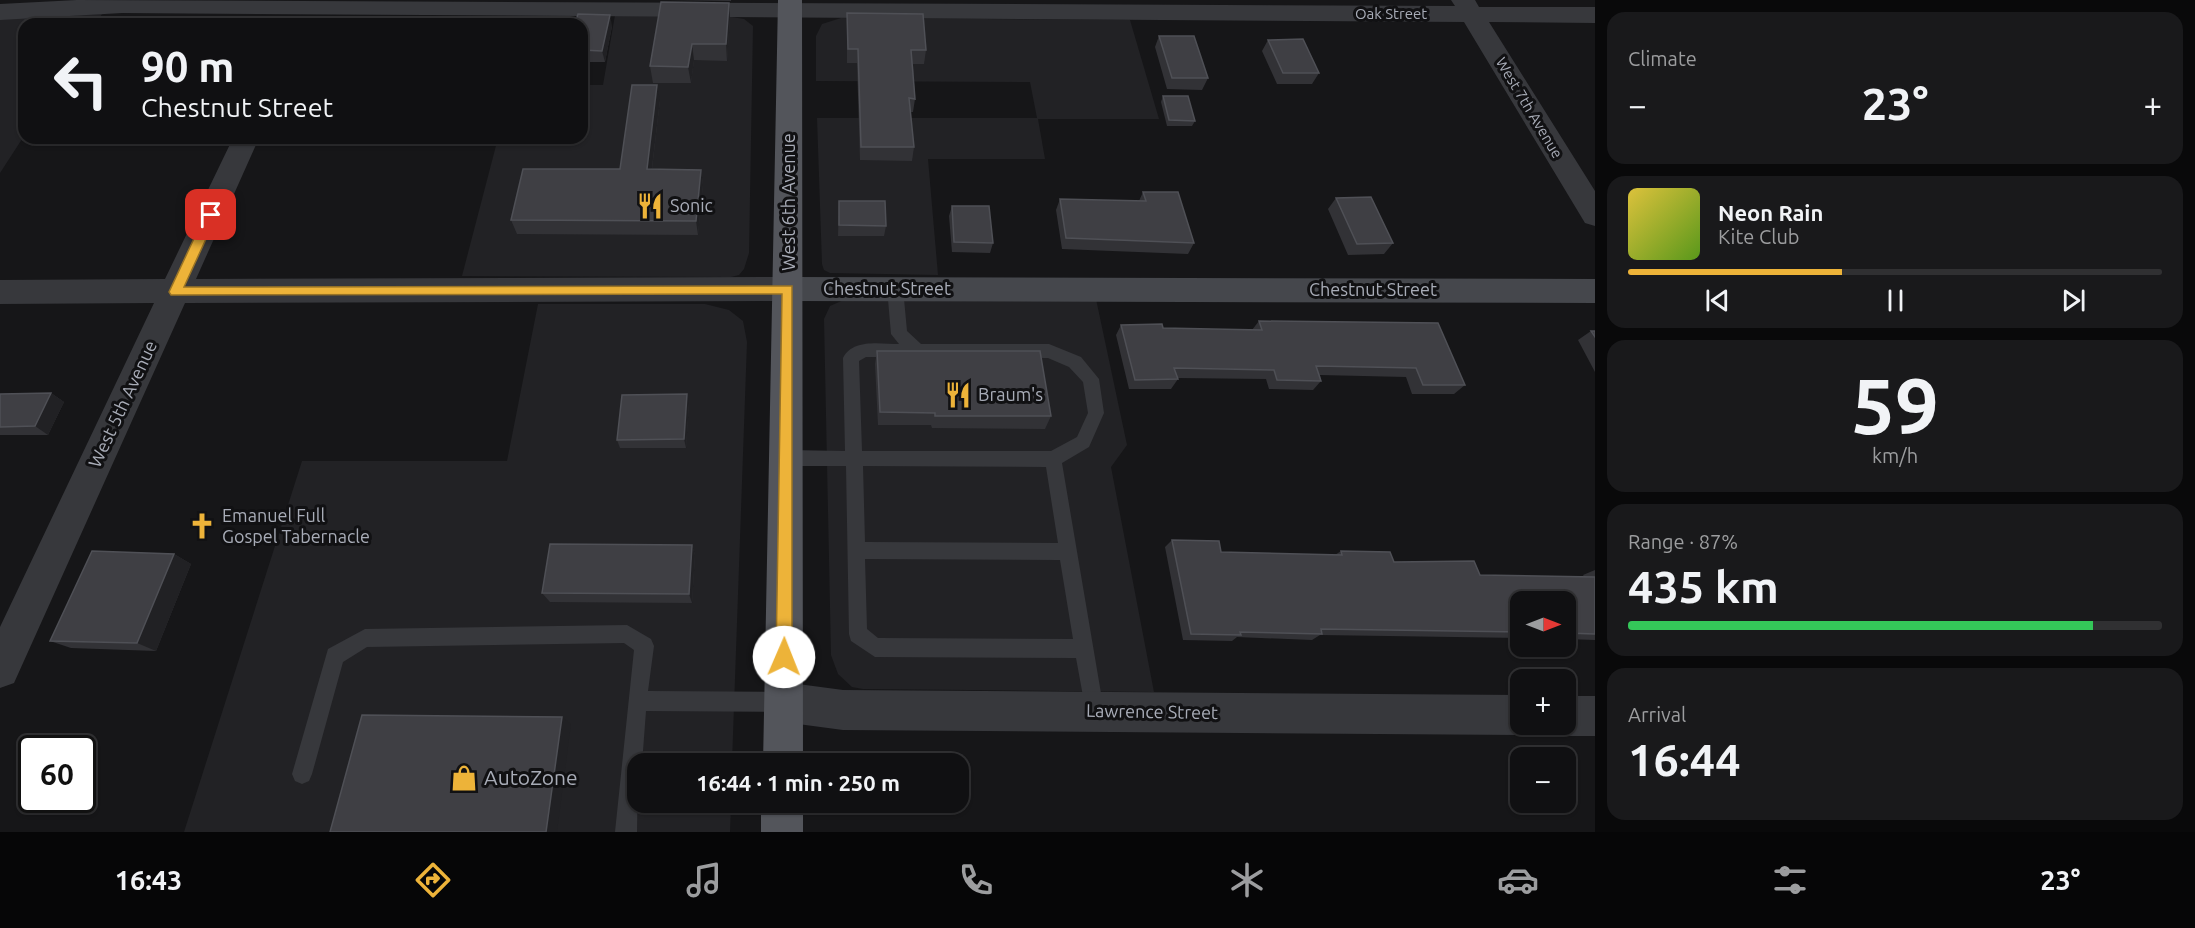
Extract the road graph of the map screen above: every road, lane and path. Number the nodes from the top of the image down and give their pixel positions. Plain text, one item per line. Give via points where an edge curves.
1 (790, 5) edge
2 (1468, 7) edge
3 (304, 10) edge
4 (0, 12) edge
5 (1595, 15) edge
6 (243, 144) edge
7 (1595, 215) edge
8 (895, 288) junction
9 (788, 289) junction
10 (1595, 291) edge
11 (0, 292) edge
12 (176, 292) junction
13 (917, 350) junction
14 (787, 458) junction
15 (854, 458) junction
16 (1053, 459) junction
17 (856, 550) junction
18 (1068, 552) junction
19 (1084, 649) junction
20 (0, 669) edge
21 (638, 701) junction
22 (783, 702) junction
23 (1094, 711) junction
24 (1510, 715) edge
25 (1576, 716) edge
26 (1595, 716) edge
27 (783, 753) edge
28 (302, 774) dead end
29 (782, 813) edge
30 (626, 832) edge
31 (782, 832) edge

1 - 2 street, Oak Street
1 - 3 street, Oak Street
1 - 9 main road, West 6th Avenue
2 - 5 street, Oak Street
2 - 7 street, West 7th Avenue
3 - 4 street, Oak Street via 122,5
6 - 12 street, West 5th Avenue
8 - 9 street, Chestnut Street
8 - 10 street, Chestnut Street
8 - 13 lane via 899,334
9 - 12 street, Chestnut Street
9 - 14 main road, West 6th Avenue
11 - 12 street, Chestnut Street
12 - 20 street, West 5th Avenue
13 - 15 lane via 864,350 851,358
13 - 16 lane via 1049,351 1075,362 1091,379 1096,413 1083,442
14 - 15 lane
14 - 22 main road, West 6th Avenue
15 - 16 lane
15 - 17 lane
16 - 18 lane
17 - 18 lane
17 - 19 lane via 858,634 875,647
18 - 19 lane
19 - 23 lane
21 - 22 lane
21 - 28 lane via 644,646 627,634 365,638 334,656
21 - 30 lane
22 - 23 street, Lawrence Street via 843,710
22 - 27 main road, West 6th Avenue
23 - 24 street, Lawrence Street
25 - 26 street
29 - 31 main road

